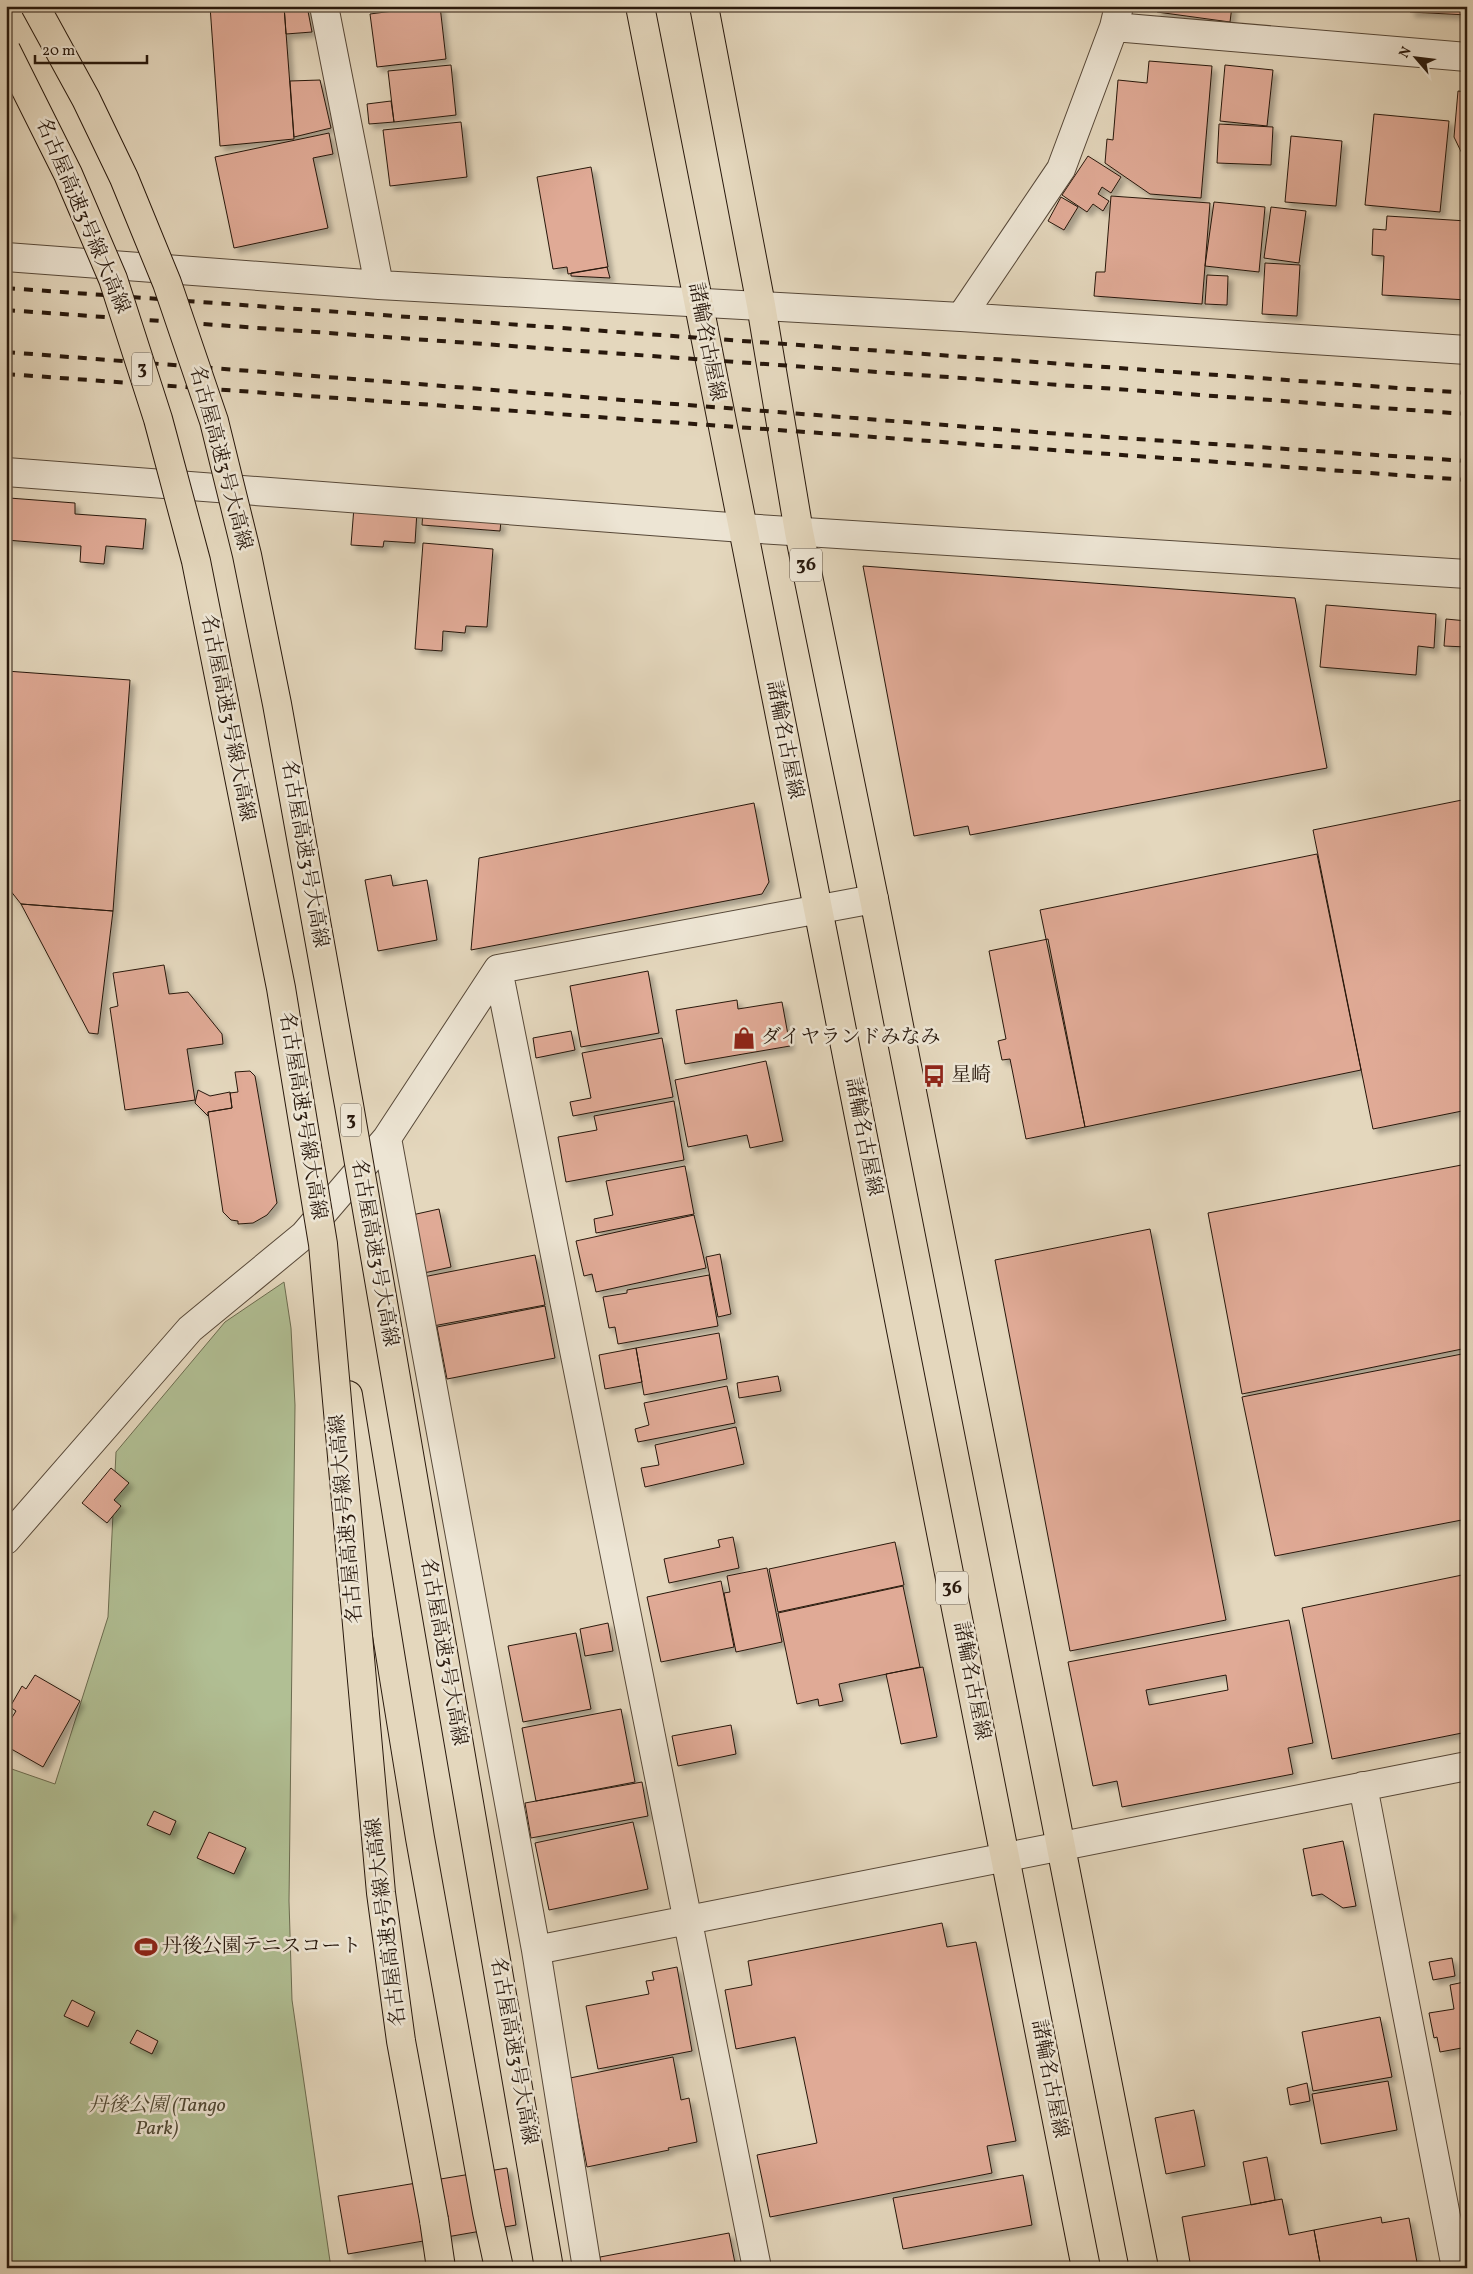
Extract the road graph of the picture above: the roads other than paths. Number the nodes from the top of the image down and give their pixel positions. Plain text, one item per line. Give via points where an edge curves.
1 (34, 6) edge
2 (324, 6) edge
3 (640, 6) edge
4 (704, 6) edge
5 (1116, 17) edge
6 (6, 50) edge
7 (1467, 57) edge
8 (6, 257) edge
9 (379, 285) junction
10 (698, 302) junction
11 (761, 305) junction
12 (961, 317) junction
13 (1467, 350) edge
14 (6, 472) edge
15 (743, 528) junction
16 (799, 532) junction
17 (1467, 574) edge
18 (874, 900) junction
19 (818, 909) junction
20 (498, 969) junction
21 (387, 1138) junction
22 (323, 1244) junction
23 (6, 1540) edge
24 (1467, 1766) edge
25 (1363, 1786) junction
26 (1059, 1846) junction
27 (1005, 1856) junction
28 (688, 1919) junction
29 (536, 1950) junction
30 (441, 2268) edge
31 (498, 2268) edge
32 (550, 2268) edge
33 (587, 2268) edge
34 (756, 2268) edge
35 (1086, 2268) edge
36 (1144, 2268) edge
37 (1456, 2268) edge

1 - 32 main road, 名古屋高速3号大高線 / 3, bridge via 124,178 167,283 214,421 247,555 277,704 350,1115
2 - 9 street
3 - 10 main road, 諸輪名古屋線 / 36
4 - 11 main road, 36
5 - 7 street
5 - 12 street via 1061,170
6 - 22 main road, 名古屋高速3号線大高線 / 3, bridge via 68,174 113,279 158,419 196,561 281,988
8 - 9 street
9 - 10 street
10 - 11 street
10 - 15 main road, 諸輪名古屋線 / 36
11 - 12 street
11 - 16 main road, 36
12 - 13 street
14 - 15 street
15 - 16 street
15 - 19 main road, 諸輪名古屋線 / 36
16 - 17 street
16 - 18 main road, 36
18 - 19 street
18 - 26 main road, 36
19 - 20 street
19 - 27 main road, 諸輪名古屋線 / 36
20 - 21 street
20 - 28 street
21 - 23 street via 304,1235 190,1330
21 - 29 street
22 - 30 main road, 名古屋高速3号線大高線 / 3, bridge via 381,1893 401,2041
22 - 31 main road, bridge via 420,1838
24 - 25 street
25 - 26 street
25 - 37 street
26 - 27 street
26 - 36 main road, 36
27 - 28 street
27 - 35 main road, 諸輪名古屋線 / 36
28 - 29 street
28 - 34 street
29 - 33 street

